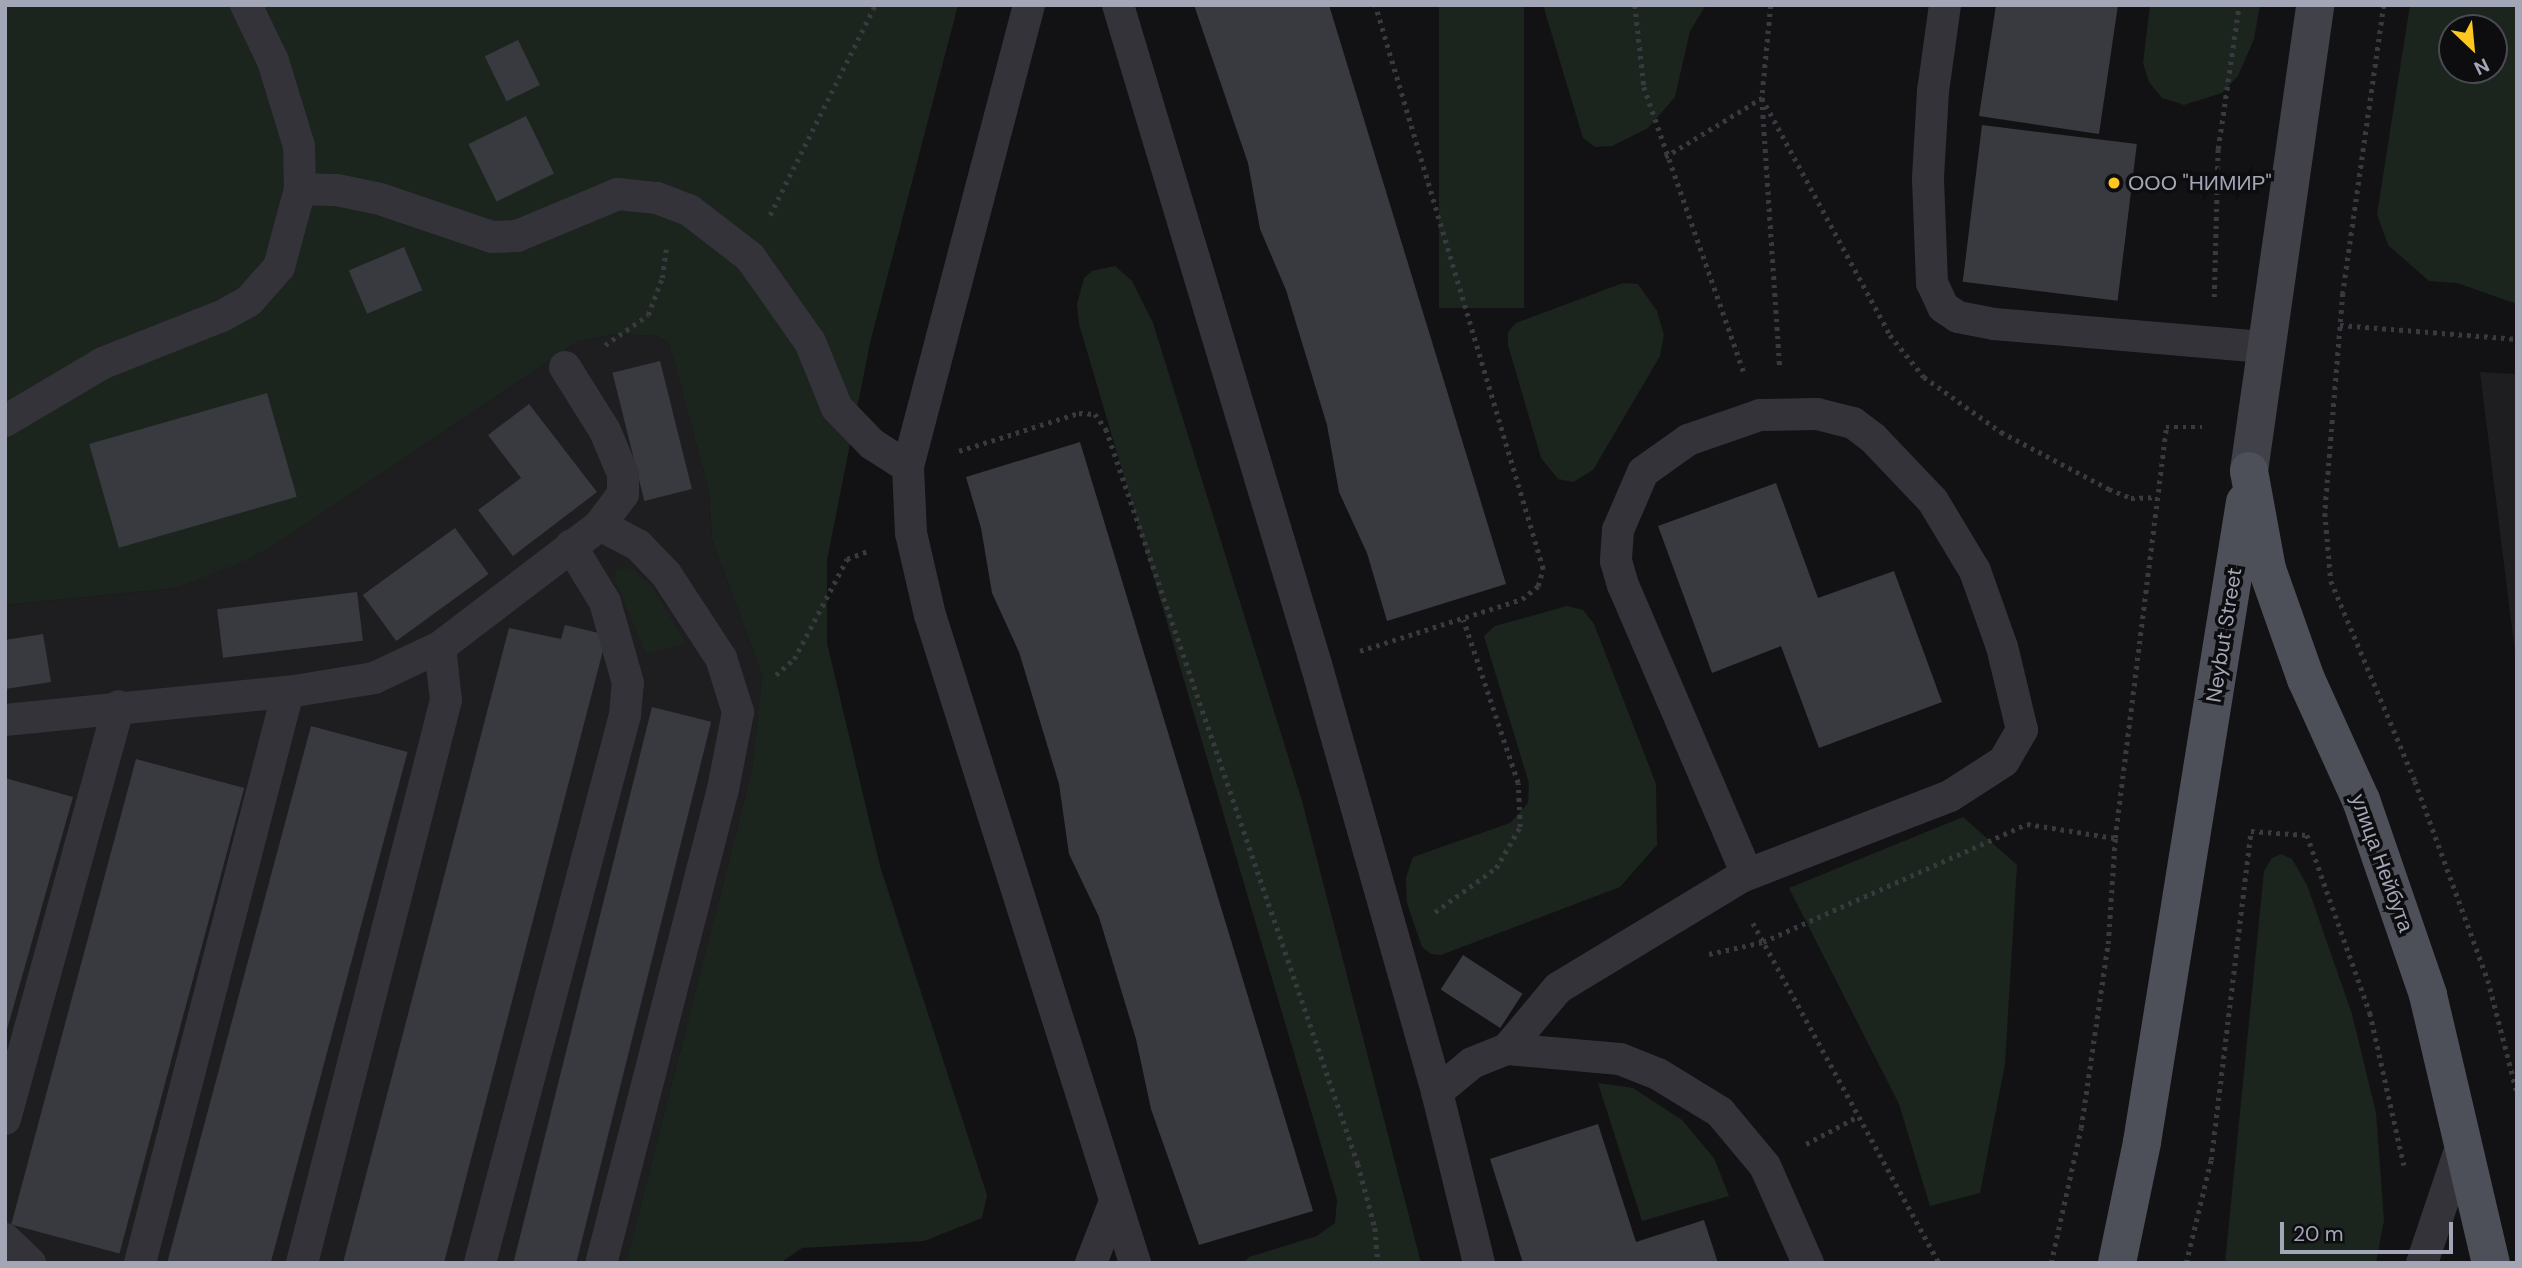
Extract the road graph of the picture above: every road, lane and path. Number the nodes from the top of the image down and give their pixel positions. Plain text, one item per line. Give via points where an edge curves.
1 (246, 5) edge
2 (875, 5) edge
3 (1029, 5) edge
4 (1118, 5) edge
5 (1376, 5) edge
6 (1635, 5) edge
7 (1771, 5) edge
8 (1945, 5) edge
9 (2239, 5) edge
10 (2315, 5) edge
11 (2384, 5) edge
12 (1762, 98) junction
13 (1665, 157) junction
14 (300, 189) junction
15 (674, 204) junction
16 (750, 257) junction
17 (2340, 325) junction
18 (2517, 339) edge
19 (2213, 340) junction
20 (2263, 347) junction
21 (565, 367) joint
22 (1771, 414) junction
23 (5, 421) edge
24 (2194, 429) dead end
25 (908, 467) junction
26 (2249, 471) junction
27 (600, 525) junction
28 (571, 546) junction
29 (847, 559) dead end
30 (1463, 620) junction
31 (440, 647) junction
32 (1316, 664) junction
33 (288, 692) junction
34 (119, 706) junction
35 (738, 712) junction
36 (5, 720) edge
37 (2115, 838) junction
38 (1740, 878) junction
39 (1394, 941) junction
40 (1763, 942) junction
41 (1695, 957) dead end
42 (1507, 1049) junction
43 (2517, 1092) edge
44 (1437, 1093) junction
45 (1857, 1117) junction
46 (5, 1119) edge
47 (2464, 1138) junction
48 (1765, 1166) junction
49 (2404, 1168) dead end
50 (1114, 1204) junction
51 (5, 1239) edge
52 (30, 1263) edge
53 (140, 1263) edge
54 (302, 1263) edge
55 (480, 1263) edge
56 (601, 1263) edge
57 (1091, 1263) edge
58 (1135, 1263) edge
59 (1378, 1263) edge
60 (1479, 1263) edge
61 (1808, 1263) edge
62 (1939, 1263) edge
63 (2051, 1263) edge
64 (2117, 1263) edge
65 (2186, 1263) edge
66 (2422, 1263) edge
67 (2491, 1263) edge

1 - 14 lane via 273,61 289,111 299,146
2 - 16 path
3 - 25 lane
4 - 32 lane
5 - 30 path via 1543,569 1538,586 1522,599
6 - 13 path via 1644,86
7 - 12 path
8 - 19 lane via 1933,91 1928,179 1932,283 1943,307 1958,317 1994,324
9 - 19 path via 2218,149
10 - 20 street, Neybut Street
11 - 17 path
12 - 13 path
12 - 22 path
13 - 22 path
14 - 15 lane via 337,190 380,199 492,237 517,236 618,194 633,193
14 - 23 lane via 279,267 249,301 103,363
15 - 16 lane via 727,235
15 - 21 path via 666,228 662,278 648,315
16 - 25 lane via 810,342 837,408 872,444
17 - 18 path
17 - 43 path via 2325,513 2331,581 2415,781 2488,980
19 - 20 lane
20 - 26 street, Neybut Street
21 - 27 lane via 605,432 623,474 622,494
22 - 38 lane via 1688,440 1643,471 1618,530 1616,561
22 - 38 lane via 1853,424 1873,438 1933,501 1975,571 2002,647 2022,730 2004,761 1950,796
24 - 37 path via 2166,427
25 - 50 lane via 911,533 920,583
25 - 59 path via 1079,413 1095,414 1106,429 1358,1164 1375,1228
26 - 47 main road, улица Нейбута via 2267,569 2306,679 2361,800 2428,995
26 - 64 main road, Neybut Street via 2142,1142
27 - 28 lane
27 - 35 lane via 638,545 666,575 722,658
28 - 31 lane
28 - 55 lane via 605,602 628,683 625,715
29 - 35 path via 794,659
30 - 32 path
30 - 39 path via 1517,783 1520,827 1496,868
31 - 33 lane via 374,678
31 - 54 lane via 446,700
32 - 39 lane
33 - 34 lane
33 - 53 lane
34 - 36 lane
34 - 46 lane
35 - 56 lane via 723,789
37 - 40 path via 2027,824
37 - 63 path via 2108,944 2081,1128
38 - 40 path
38 - 42 lane via 1558,988
39 - 44 lane
40 - 41 path
40 - 45 path
42 - 44 lane via 1472,1063
42 - 48 lane via 1620,1059 1658,1074 1720,1112
44 - 60 lane
45 - 48 path
45 - 62 path
47 - 66 lane
47 - 67 main road, улица Нейбута
48 - 61 lane
49 - 65 path via 2370,1013 2307,835 2251,831 2211,1160
50 - 57 lane
50 - 58 lane
51 - 52 lane

